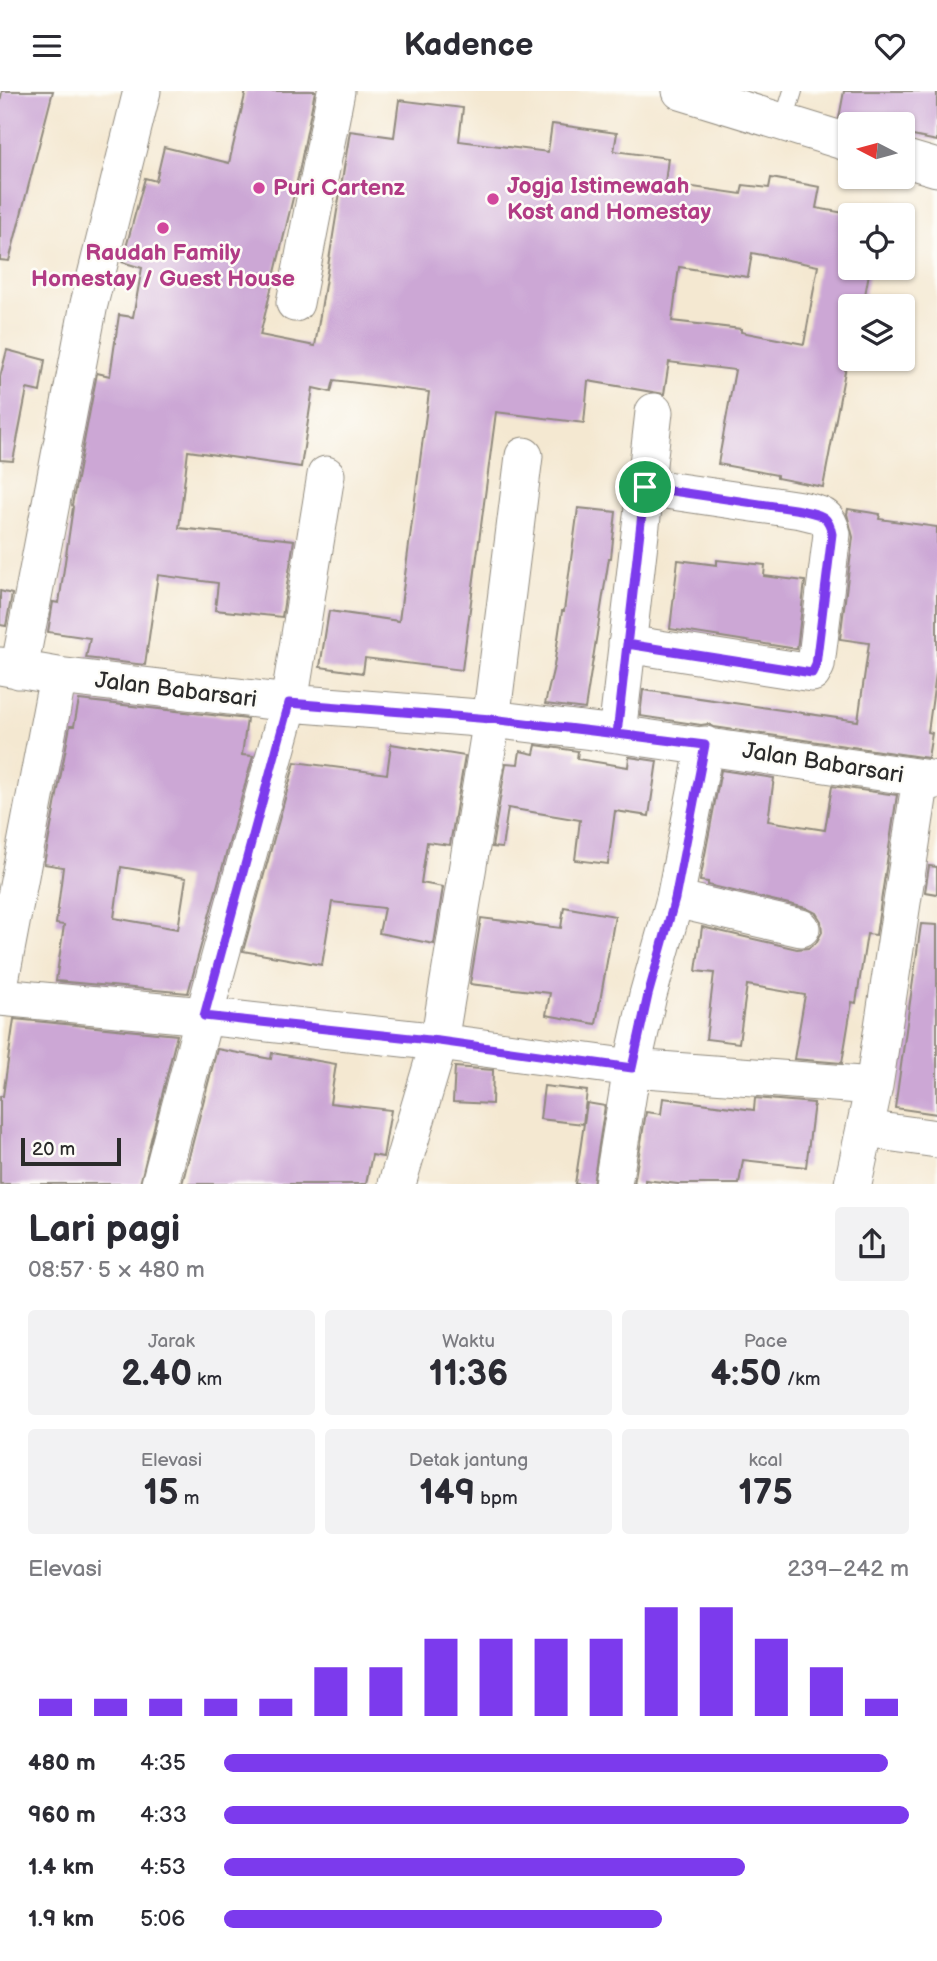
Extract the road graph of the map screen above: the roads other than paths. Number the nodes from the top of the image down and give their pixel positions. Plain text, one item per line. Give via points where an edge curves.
1 (142, 91) edge
2 (336, 91) edge
3 (681, 91) edge
4 (788, 107) edge
5 (838, 136) edge
6 (915, 161) edge
7 (937, 167) edge
8 (295, 303) dead end
9 (654, 412) dead end
10 (524, 456) dead end
11 (326, 475) dead end
12 (645, 487) junction
13 (627, 644) junction
14 (10, 668) edge
15 (58, 676) junction
16 (289, 703) junction
17 (491, 719) junction
18 (617, 734) junction
19 (705, 745) junction
20 (929, 779) edge
21 (675, 899) junction
22 (801, 928) dead end
23 (0, 981) edge
24 (0, 996) edge
25 (204, 1016) junction
26 (439, 1041) junction
27 (632, 1068) junction
28 (874, 1086) junction
29 (865, 1129) junction
30 (937, 1139) edge
31 (160, 1184) edge
32 (397, 1184) edge
33 (613, 1184) edge
34 (856, 1184) edge

1 - 14 street via 89,305
2 - 8 street
3 - 4 street
4 - 5 street
6 - 7 street
9 - 12 street
10 - 17 street
11 - 16 street
12 - 13 street
12 - 13 street via 801,510 825,517 832,534 812,673
13 - 18 street
14 - 15 street, Jalan Babarsari
15 - 16 street, Jalan Babarsari
15 - 23 street
16 - 17 street, Jalan Babarsari
16 - 25 street
17 - 18 street, Jalan Babarsari
17 - 26 street
18 - 19 street, Jalan Babarsari
19 - 20 street, Jalan Babarsari
19 - 21 street
20 - 28 street
21 - 22 street
21 - 27 street
24 - 25 street
25 - 26 street
25 - 31 street
26 - 27 street
26 - 32 street
27 - 28 street
27 - 33 street
28 - 29 street
29 - 30 street
29 - 34 street

